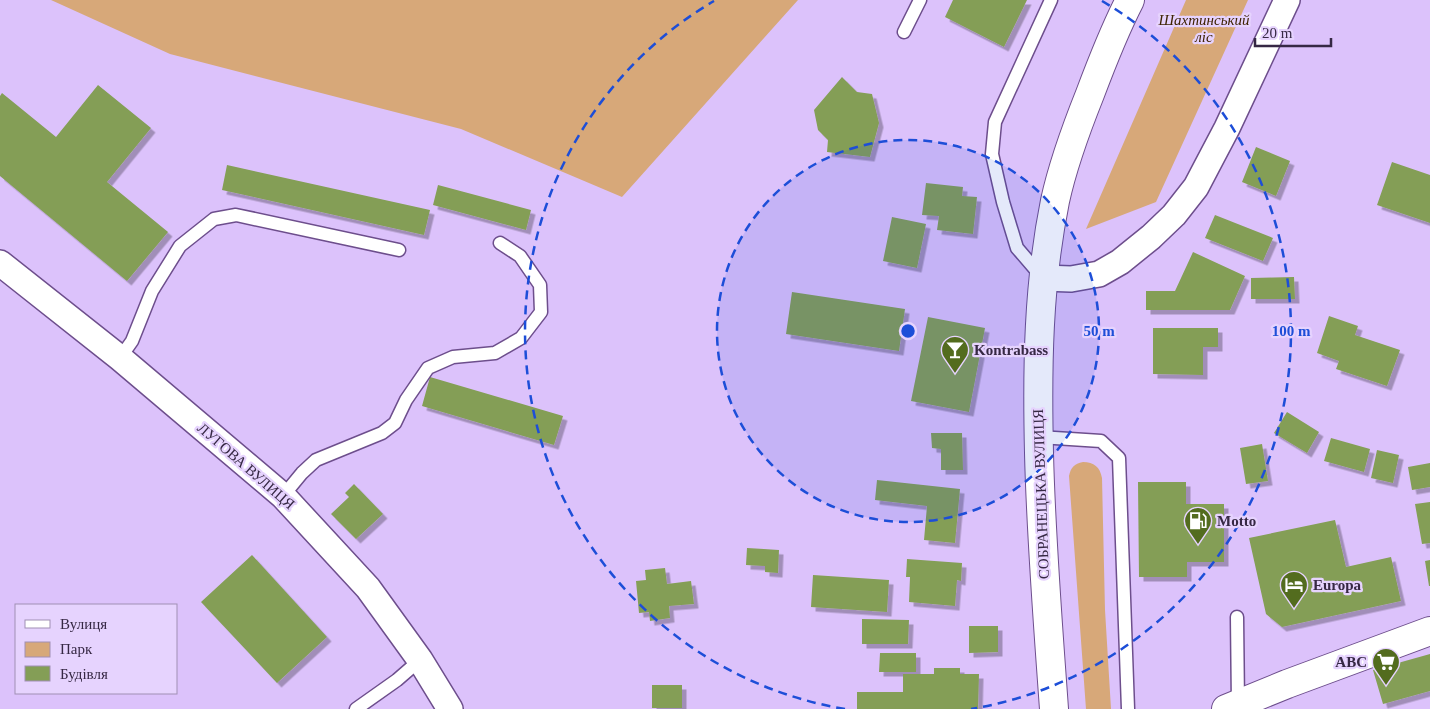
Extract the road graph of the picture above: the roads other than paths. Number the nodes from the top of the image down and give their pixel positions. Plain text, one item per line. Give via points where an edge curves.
1 (920, 0) edge
2 (1051, 0) edge
3 (1130, 0) edge
4 (1287, 0) edge
5 (904, 32) dead end
6 (500, 243) dead end
7 (399, 250) dead end
8 (0, 263) edge
9 (1043, 278) junction
10 (120, 358) junction
11 (1039, 437) junction
12 (283, 496) junction
13 (1237, 617) dead end
14 (1430, 631) edge
15 (420, 660) junction
16 (1232, 707) edge
17 (356, 709) edge
18 (450, 709) edge
19 (1054, 709) edge
20 (1128, 709) edge

1 - 5 lane
2 - 9 lane via 995,122 992,154 1017,248
3 - 9 main road, СОБРАНЕЦЬКА ВУЛИЦЯ via 1113,33 1073,139 1056,200
4 - 9 street via 1208,166 1174,214 1120,262 1099,274 1071,279
6 - 12 lane via 520,256 540,285 541,312 521,338 495,352 453,357 428,368 395,423 382,433 316,460
7 - 10 lane via 236,215 214,220 180,246 170,260 152,291 132,340
8 - 10 street, ЛУГОВА ВУЛИЦЯ
9 - 11 main road, СОБРАНЕЦЬКА ВУЛИЦЯ via 1038,352
10 - 12 street, ЛУГОВА ВУЛИЦЯ
11 - 19 main road, СОБРАНЕЦЬКА ВУЛИЦЯ via 1043,567
11 - 20 lane via 1101,441 1119,458
12 - 15 street, ЛУГОВА ВУЛИЦЯ via 368,588
13 - 16 lane
14 - 16 main road
15 - 17 lane
15 - 18 street, ЛУГОВА ВУЛИЦЯ

